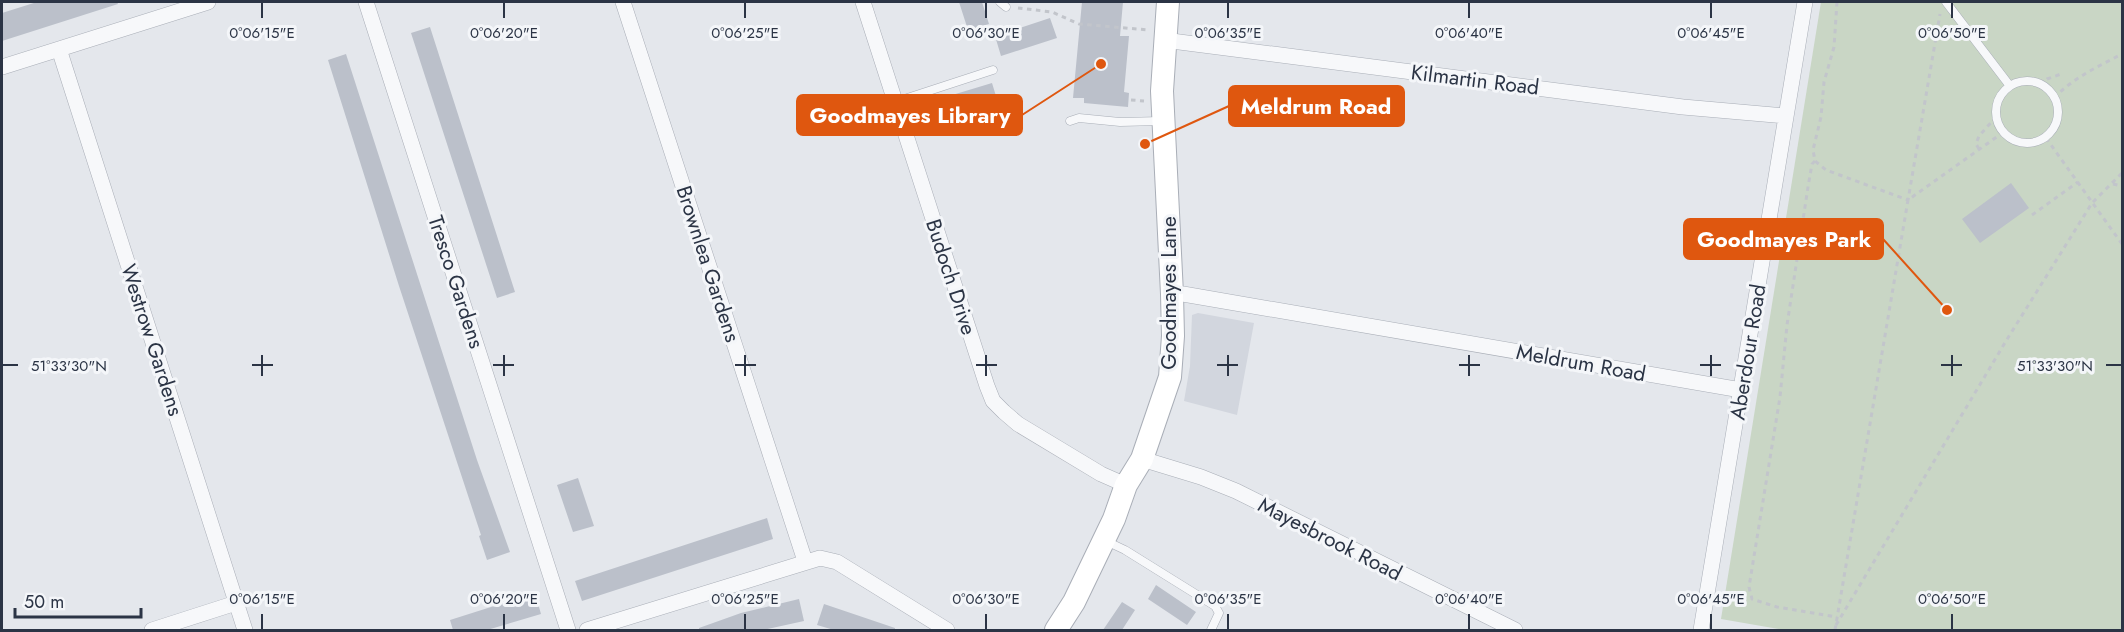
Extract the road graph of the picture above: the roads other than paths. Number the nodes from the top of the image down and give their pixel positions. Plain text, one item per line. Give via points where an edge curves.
1 (208, 2) edge
2 (366, 2) edge
3 (623, 2) edge
4 (863, 2) edge
5 (1168, 2) edge
6 (1805, 2) edge
7 (1947, 3) edge
8 (169, 8) edge
9 (1165, 36) junction
10 (58, 49) junction
11 (2, 67) edge
12 (993, 70) dead end
13 (2010, 86) junction
14 (895, 102) junction
15 (1786, 116) junction
16 (1070, 121) dead end
17 (1163, 121) junction
18 (1172, 294) junction
19 (1742, 390) junction
20 (1142, 459) junction
21 (1126, 485) junction
22 (1104, 541) junction
23 (805, 561) junction
24 (236, 603) junction
25 (152, 630) edge
26 (245, 630) edge
27 (568, 630) edge
28 (587, 630) edge
29 (947, 630) edge
30 (1056, 630) edge
31 (1211, 630) edge
32 (1515, 630) edge
33 (1701, 630) edge

1 - 8 street
2 - 27 street, Tresco Gardens
3 - 23 street, Brownlea Gardens
4 - 14 street, Budoch Drive
5 - 9 main road, Goodmayes Lane
6 - 15 street, Aberdour Road
7 - 13 lane
8 - 10 street
9 - 15 street, Kilmartin Road via 1683,107
9 - 17 main road, Goodmayes Lane
10 - 11 street
10 - 24 street, Westrow Gardens
12 - 14 lane
13 - 13 lane via 1997,103 1996,117 2004,134 2025,144 2046,138 2058,111 2054,98 2035,82 2022,81
14 - 21 street, Budoch Drive via 993,401 1018,424
15 - 19 street, Aberdour Road
16 - 17 lane
17 - 18 main road, Goodmayes Lane
18 - 19 street, Meldrum Road
18 - 20 main road, Goodmayes Lane via 1170,378
19 - 33 street, Aberdour Road
20 - 21 main road, Goodmayes Lane
20 - 32 street, Mayesbrook Road via 1236,491
21 - 22 main road, Goodmayes Lane
22 - 30 main road, Goodmayes Lane
22 - 31 lane via 1215,606 1219,613
23 - 28 street
23 - 29 street via 820,558 837,562
24 - 25 street
24 - 26 street, Westrow Gardens

